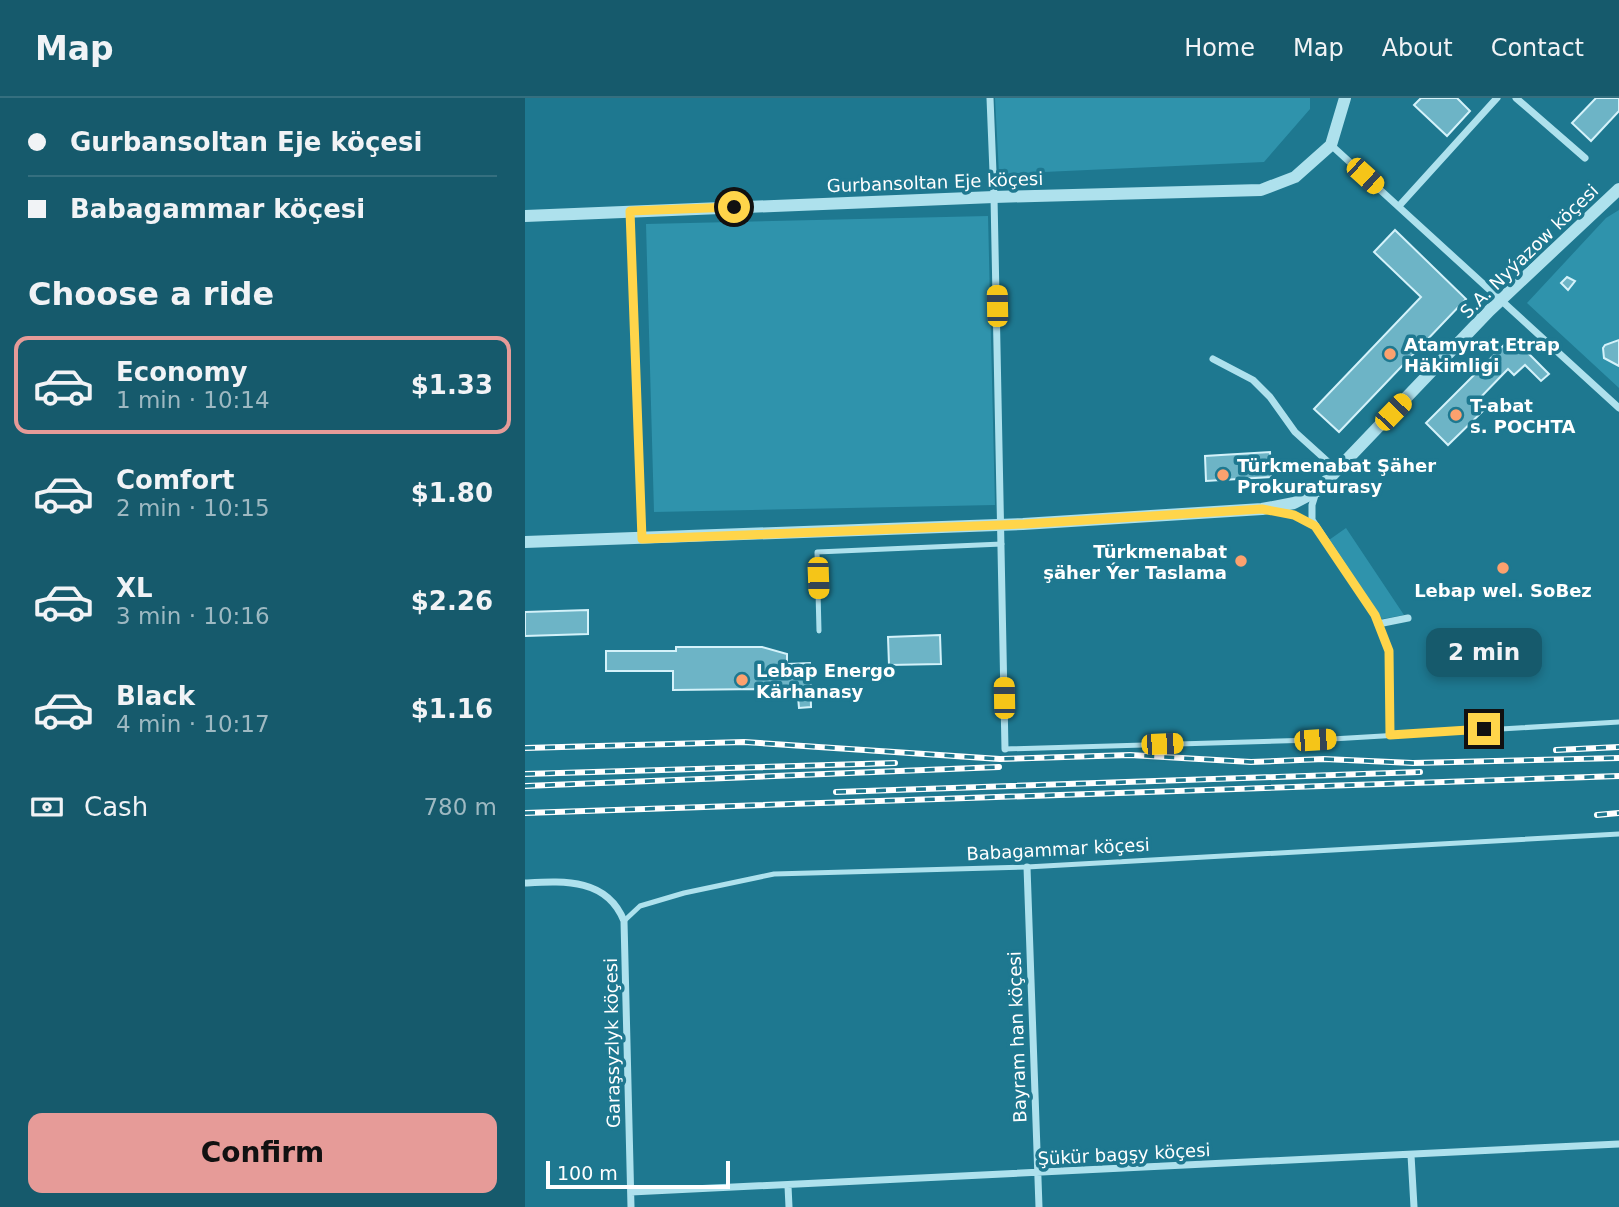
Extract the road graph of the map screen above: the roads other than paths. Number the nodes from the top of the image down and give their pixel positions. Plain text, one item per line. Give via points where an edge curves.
1 (990, 98) edge
2 (1345, 98) edge
3 (1497, 98) edge
4 (1516, 98) edge
5 (1331, 145) junction
6 (1585, 158) dead end
7 (1619, 189) edge
8 (994, 197) junction
9 (1399, 206) junction
10 (630, 211) junction
11 (525, 216) edge
12 (1501, 299) junction
13 (1213, 359) dead end
14 (1619, 408) edge
15 (1337, 470) junction
16 (1317, 491) junction
17 (1262, 509) junction
18 (1002, 524) junction
19 (1315, 526) junction
20 (642, 539) junction
21 (525, 542) edge
22 (1002, 544) junction
23 (1408, 618) dead end
24 (1378, 624) junction
25 (819, 631) dead end
26 (1619, 722) edge
27 (1390, 735) junction
28 (1005, 750) joint
29 (1619, 834) edge
30 (1027, 867) junction
31 (525, 883) edge
32 (624, 921) junction
33 (1619, 1144) edge
34 (1411, 1156) junction
35 (1037, 1174) junction
36 (788, 1186) junction
37 (631, 1192) junction
38 (631, 1207) edge
39 (789, 1207) edge
40 (1039, 1207) edge
41 (1414, 1207) edge

1 - 8 street
2 - 5 street
3 - 9 street
4 - 6 street
5 - 8 street, Gurbansoltan Eje köçesi via 1295,177 1261,190
5 - 9 street
7 - 12 street, S.A. Nyýazow köçesi
8 - 10 street, Gurbansoltan Eje köçesi
8 - 18 street
9 - 12 street
10 - 11 street, Gurbansoltan Eje köçesi
10 - 20 street
12 - 14 street
12 - 15 street, S.A. Nyýazow köçesi
13 - 15 street via 1253,380 1295,432
15 - 16 street, S.A. Nyýazow köçesi
16 - 17 street, S.A. Nyýazow köçesi via 1294,503
16 - 19 street via 1312,510
17 - 18 street, S.A. Nyýazow köçesi
17 - 19 street via 1294,515
18 - 20 street, S.A. Nyýazow köçesi
18 - 22 street
19 - 24 street
20 - 21 street, S.A. Nyýazow köçesi
22 - 25 lane via 817,552
22 - 28 street
23 - 24 street
24 - 27 street via 1389,651
26 - 27 lane
27 - 28 lane
29 - 30 lane, Babagammar köçesi
30 - 32 lane, Babagammar köçesi via 774,874 640,906
30 - 35 street, Bayram han köçesi
31 - 32 street via 566,881 594,888 619,908
32 - 37 street, Garaşsyzlyk köçesi
33 - 34 street, Şükür bagşy köçesi
34 - 35 street, Şükür bagşy köçesi
34 - 41 street
35 - 36 street, Şükür bagşy köçesi
35 - 40 street, Bayram han köçesi
36 - 37 street, Şükür bagşy köçesi
36 - 39 street
37 - 38 street, Garaşsyzlyk köçesi

